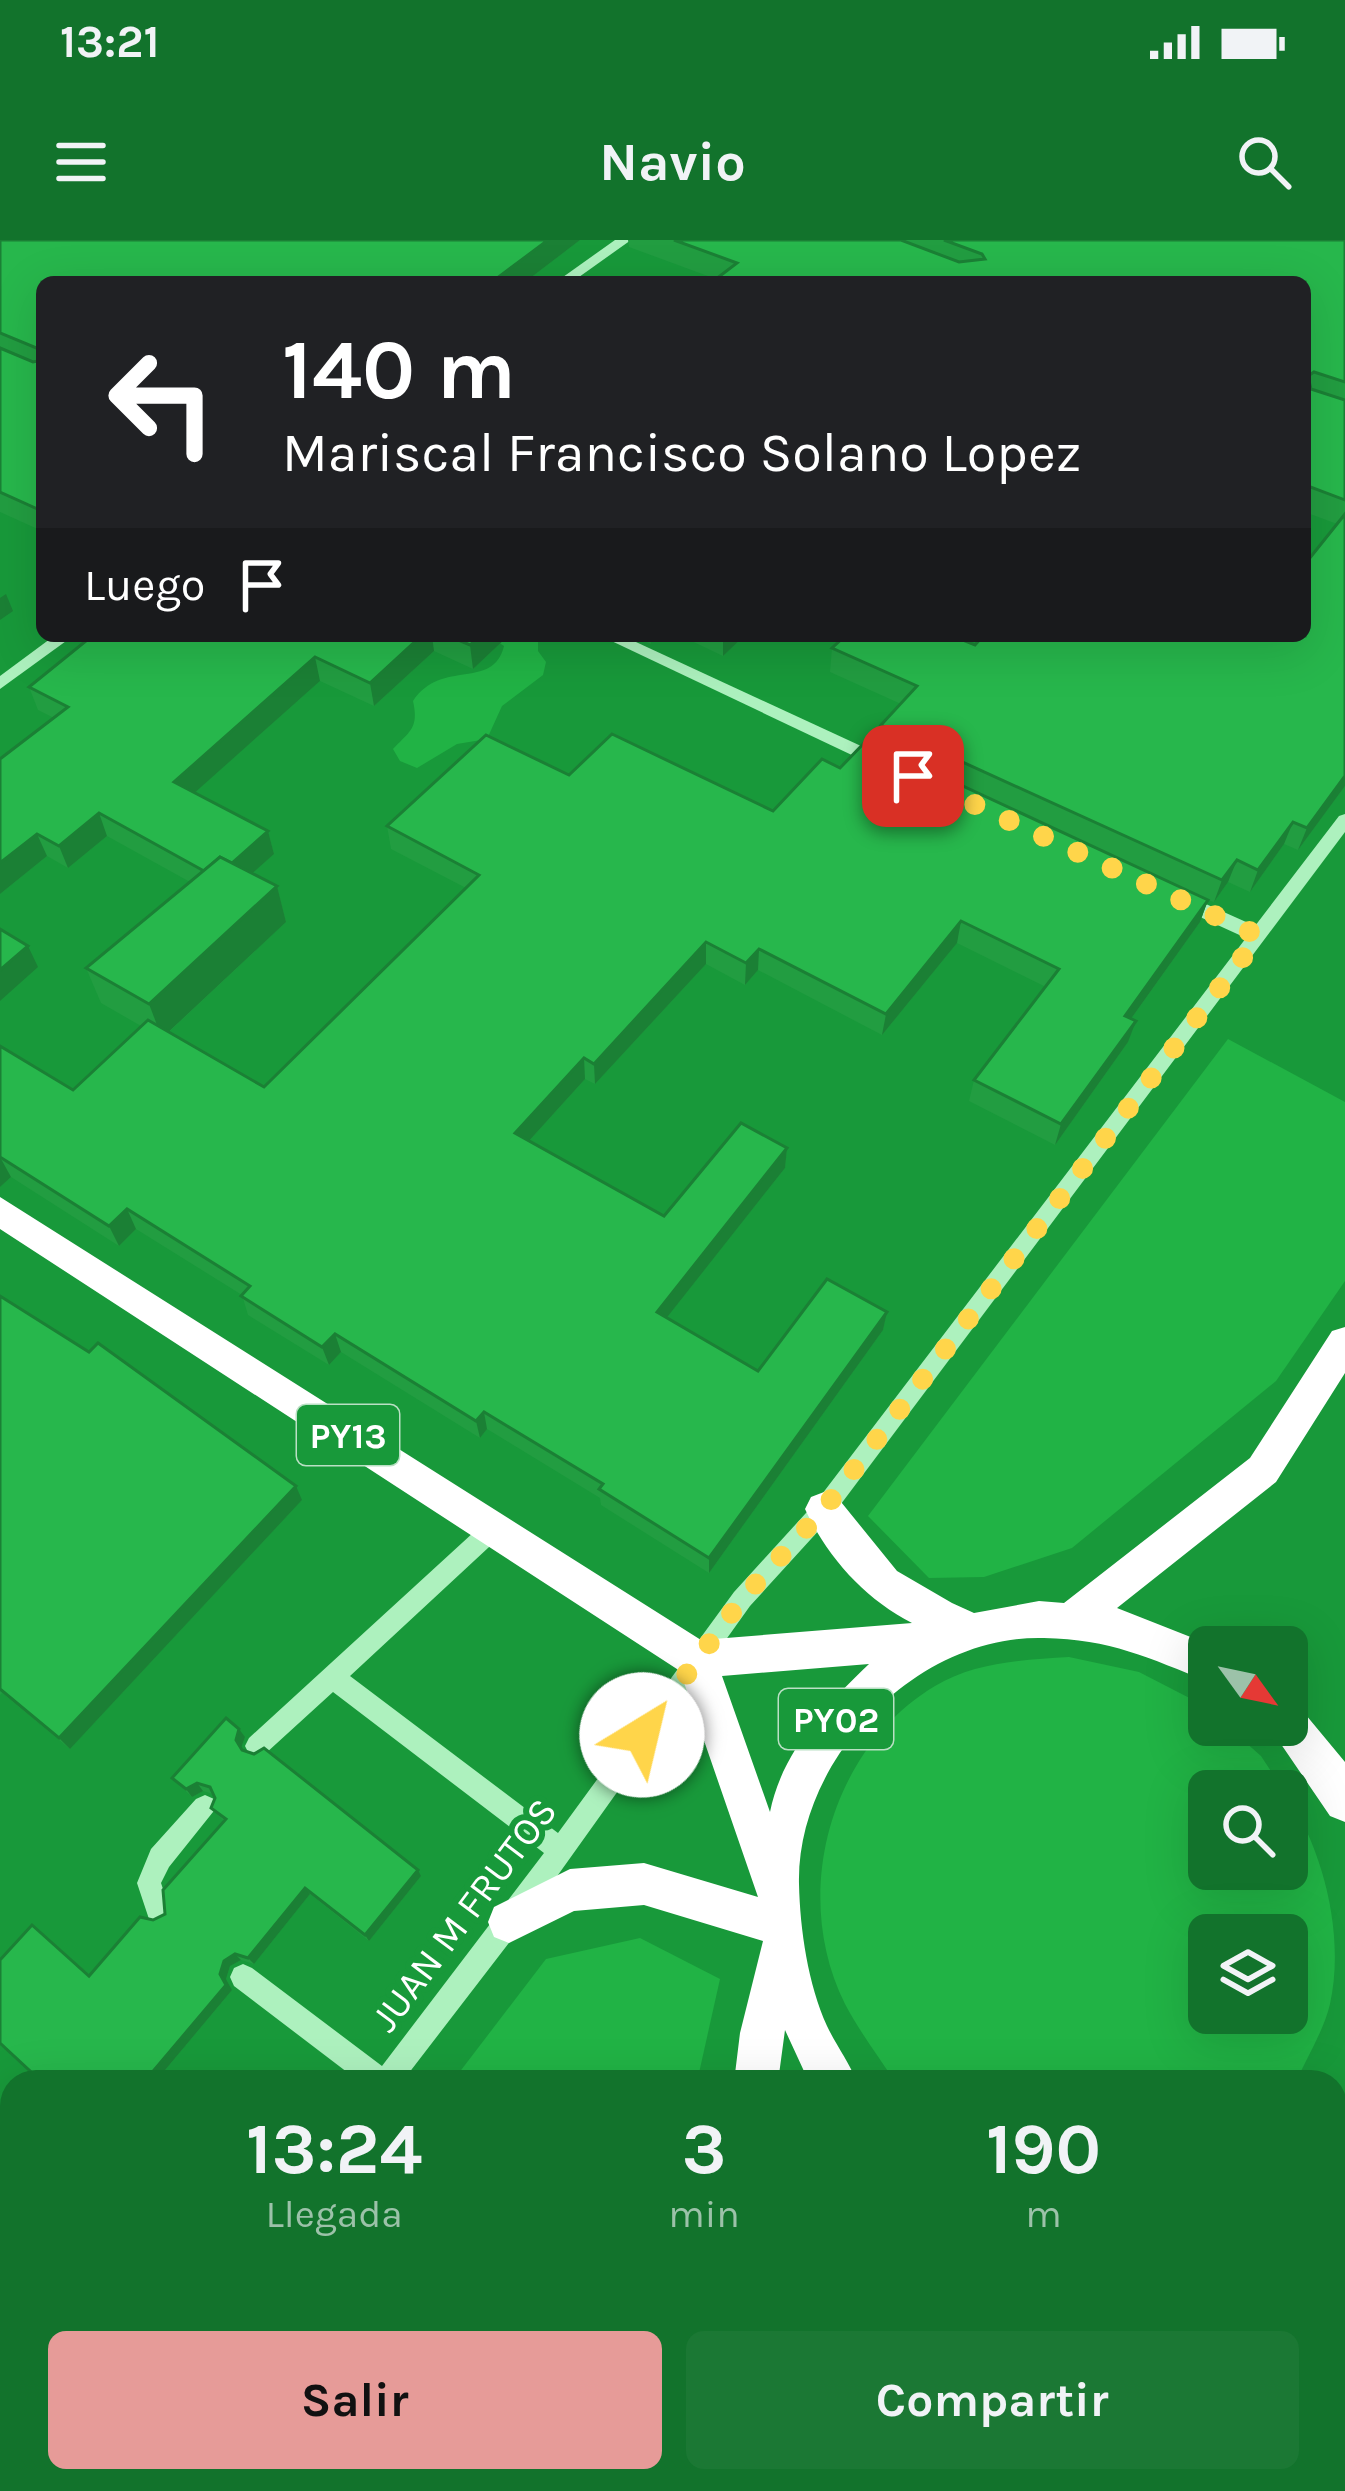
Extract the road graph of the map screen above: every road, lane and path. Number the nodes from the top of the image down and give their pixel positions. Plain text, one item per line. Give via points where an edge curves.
1 (624, 240) edge
2 (572, 276) edge
3 (56, 642) edge
4 (622, 642) edge
5 (0, 684) edge
6 (891, 766) edge
7 (1345, 820) edge
8 (1172, 896) edge
9 (1259, 936) junction
10 (0, 1211) edge
11 (1345, 1342) edge
12 (824, 1509) junction
13 (494, 1528) junction
14 (1074, 1618) junction
15 (953, 1634) junction
16 (1188, 1654) edge
17 (696, 1659) junction
18 (332, 1677) junction
19 (257, 1746) edge
20 (1306, 1746) edge
21 (1345, 1802) edge
22 (206, 1807) edge
23 (560, 1850) junction
24 (158, 1910) edge
25 (509, 1922) junction
26 (780, 1924) junction
27 (243, 1977) dead end
28 (368, 2070) edge
29 (393, 2070) edge
30 (758, 2070) edge
31 (829, 2070) edge

1 - 2 street
3 - 5 street
4 - 6 street
7 - 9 street, JUAN M FRUTOS
8 - 9 street
9 - 12 street, JUAN M FRUTOS
10 - 13 highway, PY13
11 - 14 highway via 1263,1470
12 - 15 highway via 863,1567
12 - 17 street, JUAN M FRUTOS
13 - 17 highway, PY13
13 - 18 street
14 - 15 highway, PY02
14 - 16 highway, PY02 via 1131,1629
15 - 17 highway
15 - 26 highway, PY02 via 886,1669 841,1712 807,1765 784,1826
17 - 23 street, JUAN M FRUTOS
17 - 26 highway
18 - 19 street
18 - 23 street
20 - 21 highway
22 - 24 street via 160,1858 149,1883
23 - 25 street, JUAN M FRUTOS
25 - 26 highway via 570,1890 644,1884
25 - 29 street, JUAN M FRUTOS
26 - 30 highway, PY02
26 - 31 highway, PY02 via 799,2012
27 - 28 street

